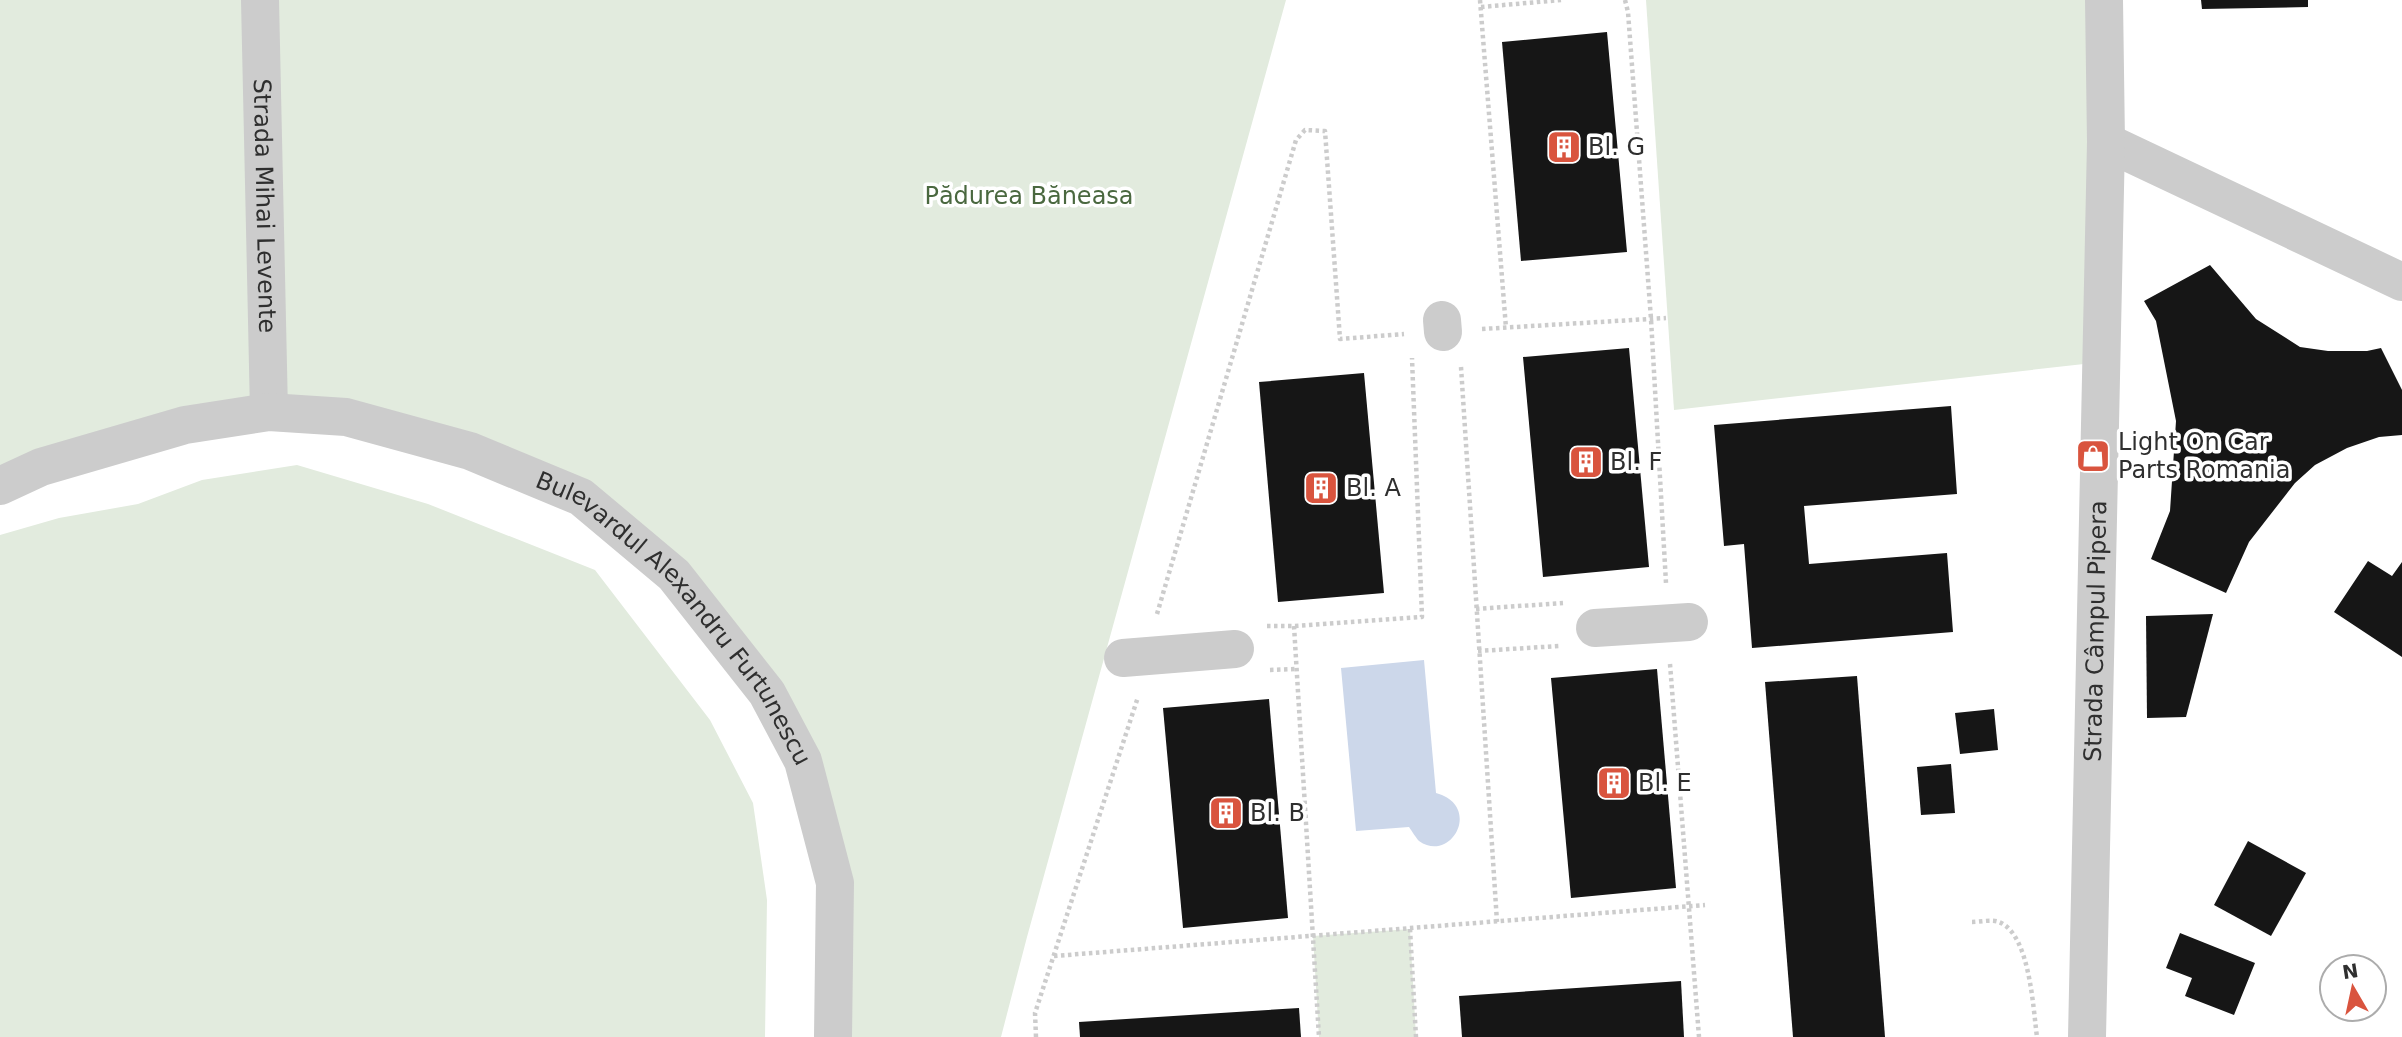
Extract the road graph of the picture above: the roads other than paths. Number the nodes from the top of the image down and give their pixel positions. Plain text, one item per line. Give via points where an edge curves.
1 (260, 0) edge
2 (2104, 0) edge
3 (2106, 142) junction
4 (2402, 282) edge
5 (270, 412) junction
6 (0, 486) edge
7 (1689, 622) dead end
8 (1582, 637) road end
9 (1249, 649) road end
10 (1133, 672) road end
11 (833, 1037) edge
12 (2087, 1037) edge

1 - 5 street, Strada Mihai Levente
2 - 3 street, Strada Câmpul Pipera
3 - 4 street
3 - 12 street, Strada Câmpul Pipera
5 - 6 street, Bulevardul Alexandru Furtunescu via 185,425 41,467
5 - 11 street, Bulevardul Alexandru Furtunescu via 346,417 470,451 581,497 674,575 767,693 803,761 835,883
7 - 8 street
9 - 10 street

